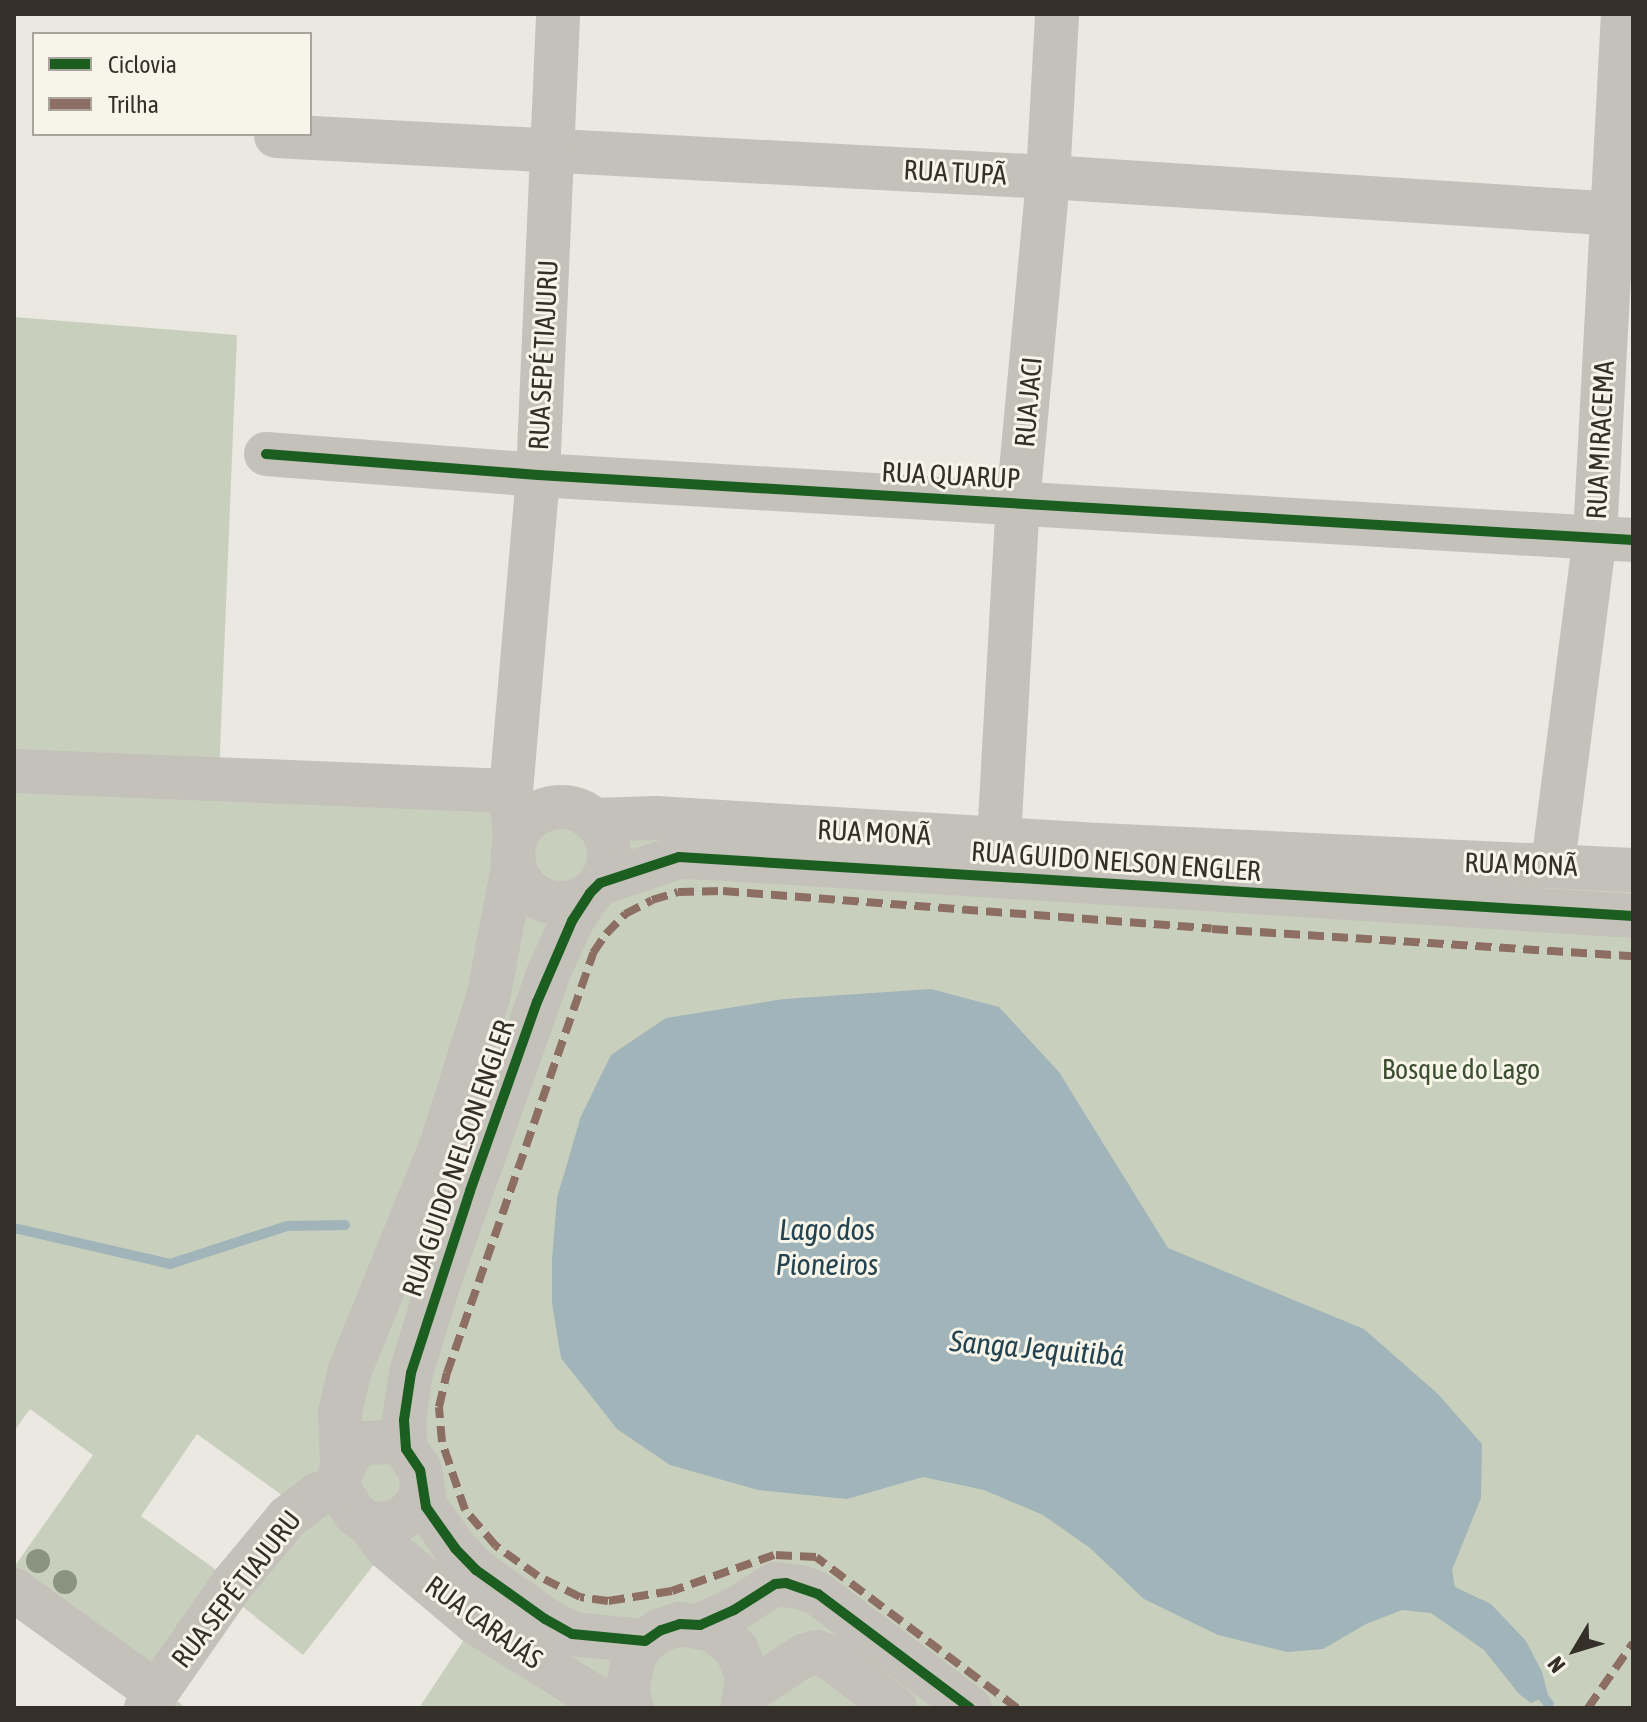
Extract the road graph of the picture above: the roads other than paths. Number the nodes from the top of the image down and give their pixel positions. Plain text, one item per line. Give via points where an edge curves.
1 (558, 14) edge
2 (1057, 14) edge
3 (1623, 14) edge
4 (276, 136) dead end
5 (553, 152) junction
6 (1048, 177) junction
7 (1622, 214) edge
8 (266, 454) dead end
9 (538, 475) junction
10 (1018, 503) junction
11 (1614, 538) edge
12 (14, 771) edge
13 (593, 820) junction
14 (519, 827) junction
15 (999, 839) junction
16 (1553, 864) junction
17 (1633, 870) edge
18 (595, 888) junction
19 (1633, 916) edge
20 (414, 1467) junction
21 (340, 1477) junction
22 (367, 1522) junction
23 (14, 1590) edge
24 (700, 1625) junction
25 (645, 1641) junction
26 (151, 1700) edge
27 (745, 1701) edge
28 (613, 1708) edge
29 (632, 1708) edge
30 (895, 1708) edge
31 (970, 1708) edge

1 - 5 street, RUA SEPÉ TIAJURU
2 - 6 street, RUA JACI
3 - 7 street, RUA MIRACEMA
4 - 5 street, RUA TUPÃ
5 - 6 street, RUA TUPÃ
5 - 9 street, RUA SEPÉ TIAJURU
6 - 7 street, RUA TUPÃ
6 - 10 street, RUA JACI
7 - 11 street, RUA MIRACEMA
8 - 9 street, RUA QUARUP
9 - 10 street, RUA QUARUP
9 - 14 street, RUA SEPÉ TIAJURU
10 - 11 street, RUA QUARUP
10 - 15 street, RUA JACI
11 - 16 street, RUA MIRACEMA
12 - 14 street
13 - 14 street via 580,811 549,808
13 - 15 street, RUA MONÃ via 656,818
13 - 18 street via 602,830 609,857
14 - 18 street via 526,888 550,902 564,903
14 - 21 street, RUA SEPÉ TIAJURU via 488,998 441,1146 350,1370 340,1412
15 - 16 street, RUA MONÃ
16 - 17 street, RUA MONÃ
18 - 19 street, RUA GUIDO NELSON ENGLER via 679,857
18 - 20 street, RUA GUIDO NELSON ENGLER via 572,921 543,988 437,1288 411,1373 404,1420
20 - 21 street via 393,1442 364,1443 352,1451
20 - 22 street via 419,1500 397,1521
20 - 25 street, RUA GUIDO NELSON ENGLER via 426,1507 455,1548 508,1593 572,1634
21 - 22 street via 356,1515
21 - 26 street, RUA SEPÉ TIAJURU via 288,1517 233,1583
22 - 28 street, RUA CARAJÁS via 387,1548 476,1623
23 - 26 street
24 - 25 street via 670,1627
24 - 27 street via 737,1650 744,1663
24 - 31 street via 775,1584 801,1587 818,1594
25 - 29 street via 628,1673
27 - 30 street via 803,1656 816,1652

